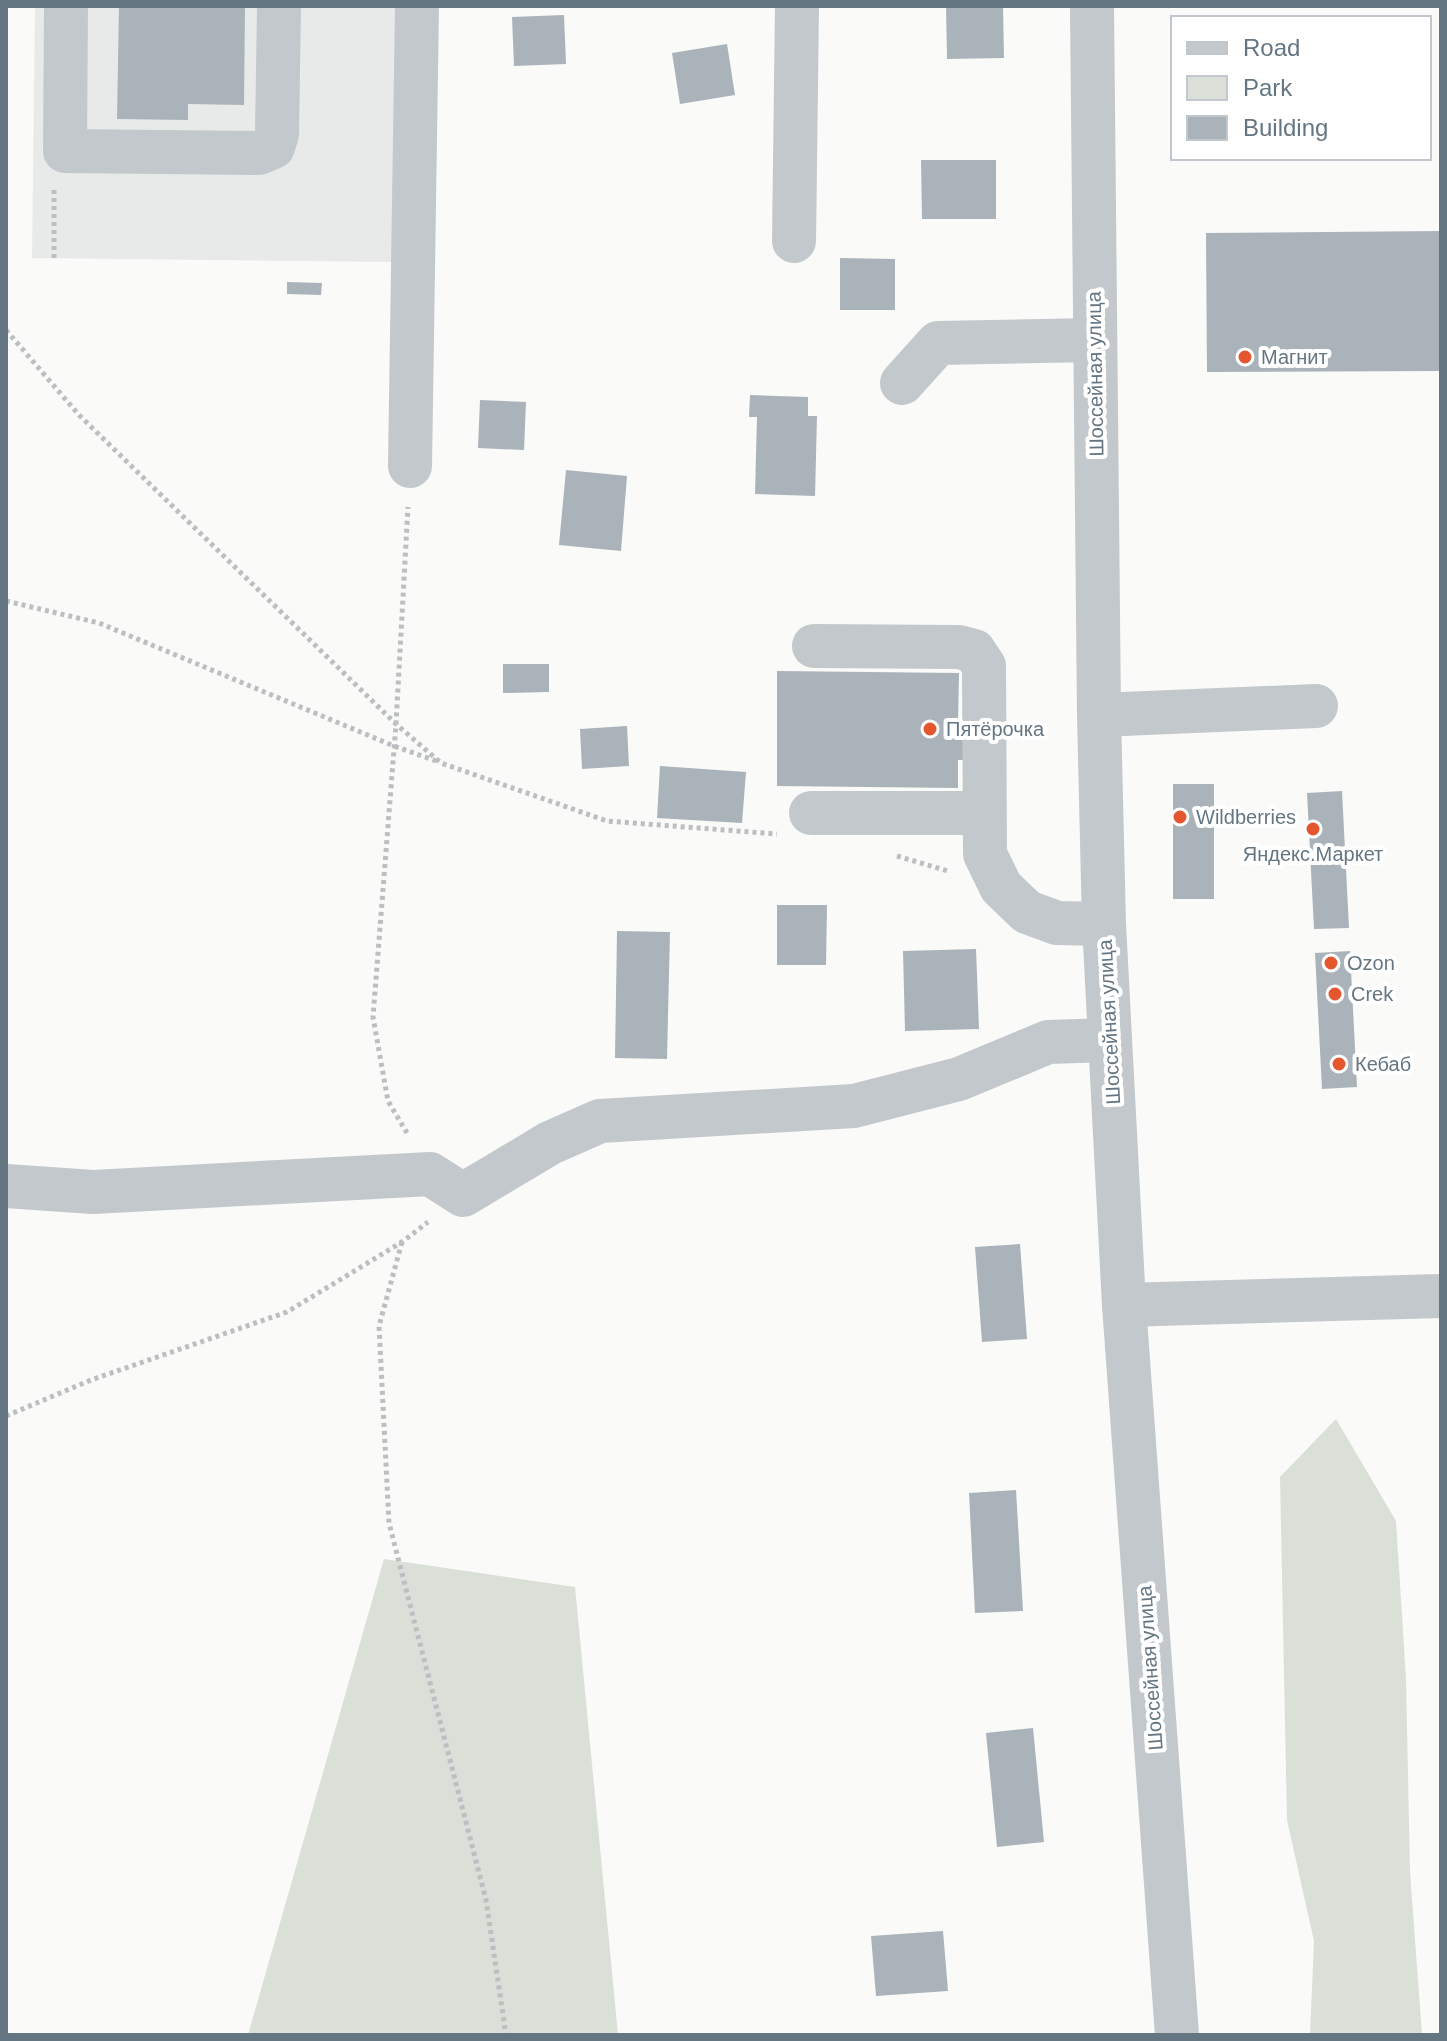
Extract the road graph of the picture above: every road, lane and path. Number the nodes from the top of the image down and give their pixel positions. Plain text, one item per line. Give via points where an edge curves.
1 (66, 6) edge
2 (279, 6) edge
3 (417, 6) edge
4 (797, 6) edge
5 (1092, 6) edge
6 (65, 151) junction
7 (794, 241) dead end
8 (54, 258) dead end
9 (6, 330) edge
10 (1094, 340) junction
11 (902, 383) dead end
12 (410, 466) joint
13 (6, 601) edge
14 (814, 646) dead end
15 (1316, 706) dead end
16 (1099, 715) junction
17 (396, 724) junction
18 (394, 746) junction
19 (441, 763) junction
20 (984, 813) junction
21 (801, 824) joint
22 (896, 856) dead end
23 (955, 873) dead end
24 (1104, 924) junction
25 (1110, 1040) junction
26 (447, 1184) junction
27 (6, 1186) edge
28 (402, 1242) junction
29 (1441, 1296) edge
30 (1124, 1305) junction
31 (6, 1416) edge
32 (506, 2035) edge
33 (1177, 2035) edge

1 - 6 street
2 - 6 street via 273,147 259,153
3 - 12 street
4 - 7 street
5 - 10 street, Шоссейная улица
6 - 8 path via 55,168
9 - 17 path via 79,415
10 - 11 street via 938,343
10 - 16 street, Шоссейная улица
12 - 17 path
13 - 18 path via 99,623
14 - 20 street via 974,651 984,666
15 - 16 street
16 - 24 street, Шоссейная улица
17 - 18 path
17 - 19 path
18 - 19 path
18 - 26 path via 373,1017 388,1101
19 - 21 path via 607,821
20 - 21 street
20 - 24 street via 985,854 1001,887 1027,912 1057,923
22 - 23 path
24 - 25 street, Шоссейная улица
25 - 26 street via 1048,1042 959,1079 854,1106 600,1121
25 - 30 street, Шоссейная улица
26 - 27 street via 93,1192
26 - 28 path
28 - 31 path via 287,1312 91,1380
28 - 32 path via 379,1326 389,1523 486,1900
29 - 30 street
30 - 33 street, Шоссейная улица

